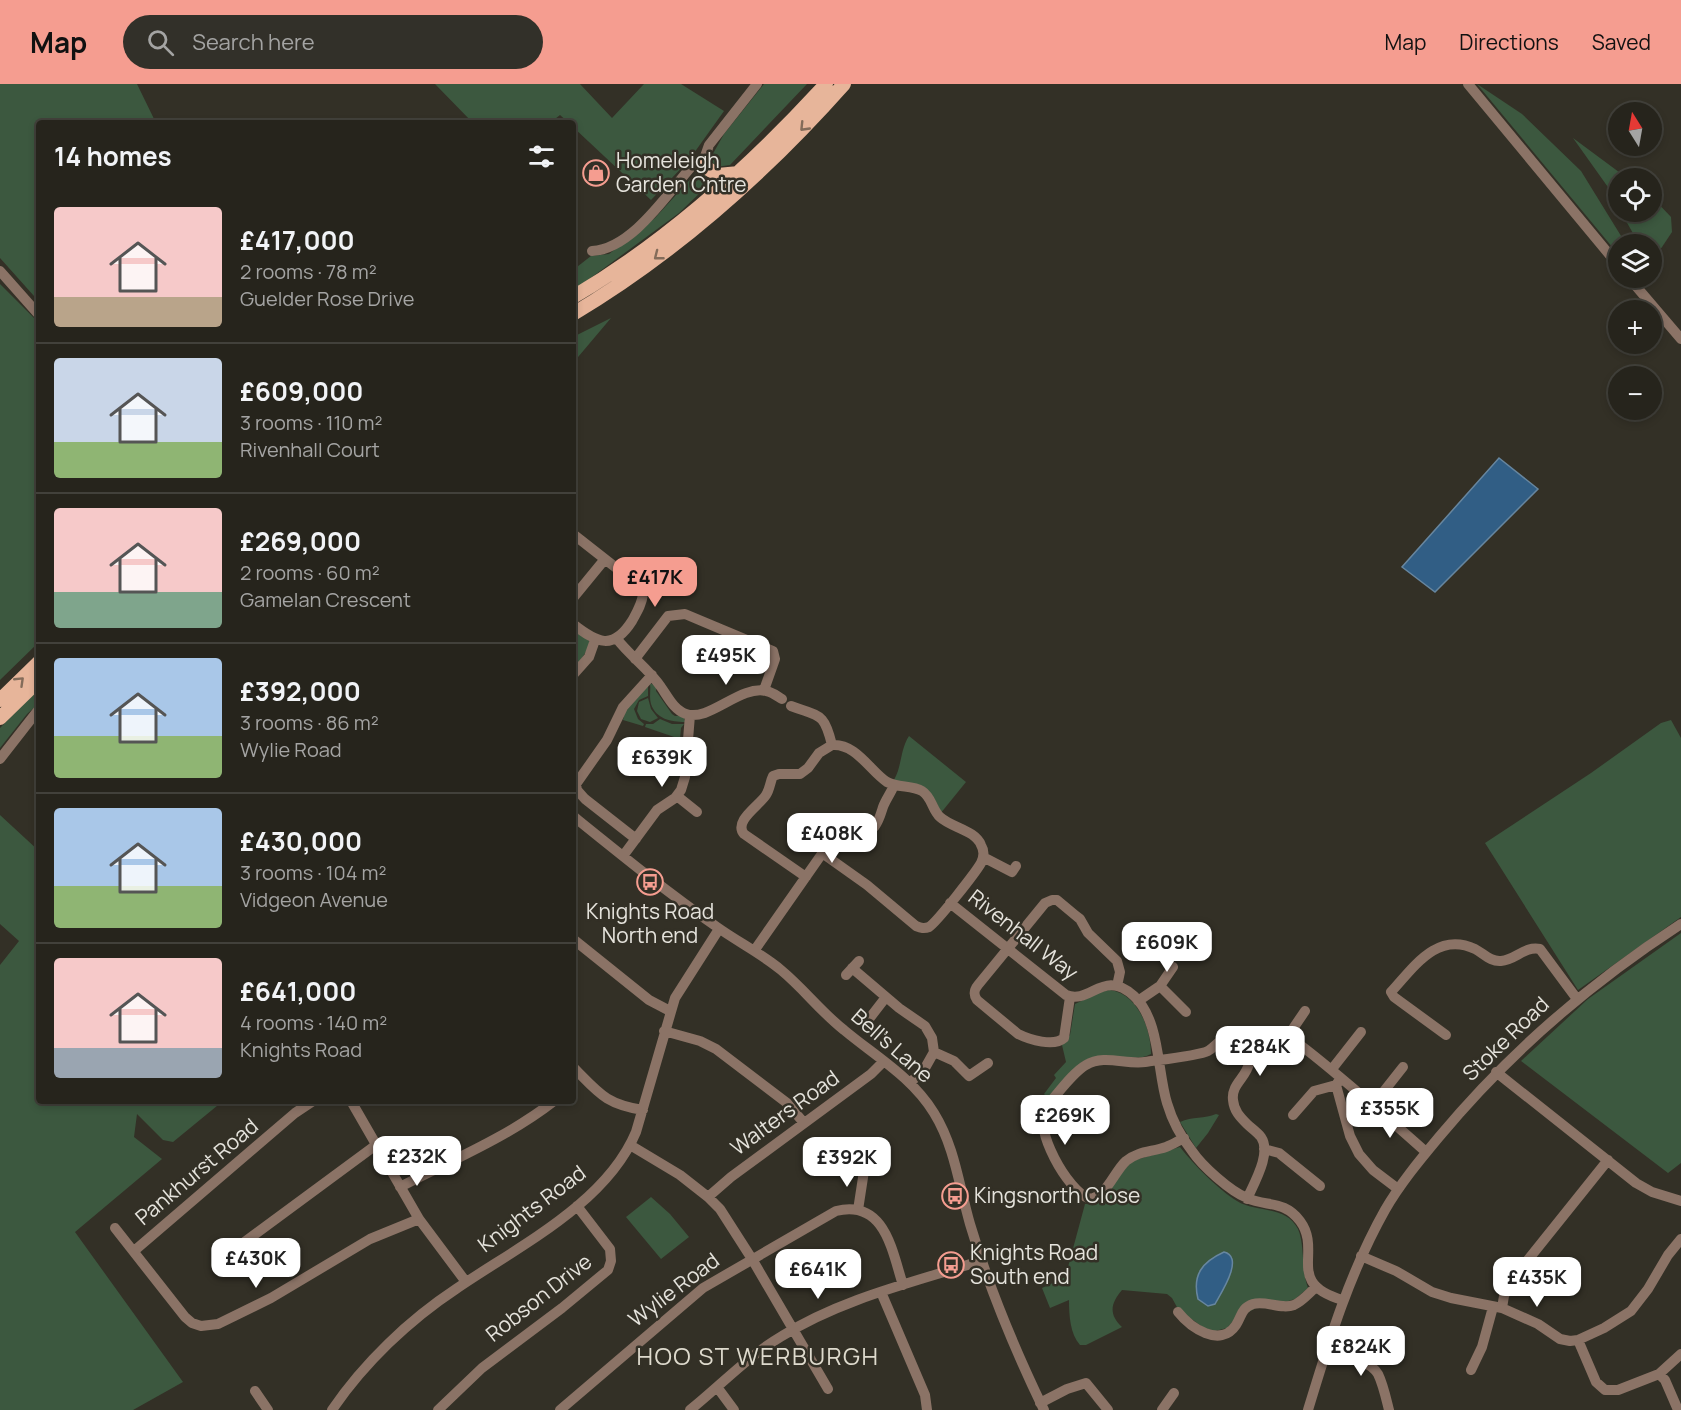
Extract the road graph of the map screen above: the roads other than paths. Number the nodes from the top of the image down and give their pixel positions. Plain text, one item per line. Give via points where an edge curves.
1 (757, 84) edge
2 (826, 84) edge
3 (844, 84) edge
4 (1468, 84) edge
5 (707, 169) junction
6 (739, 173) junction
7 (699, 207) junction
8 (592, 251) dead end
9 (1608, 253) edge
10 (0, 271) edge
11 (1638, 288) edge
12 (576, 295) edge
13 (36, 312) edge
14 (576, 312) edge
15 (1681, 339) edge
16 (576, 536) edge
17 (604, 559) junction
18 (576, 594) edge
19 (576, 626) edge
20 (617, 639) junction
21 (595, 640) junction
22 (635, 659) junction
23 (36, 665) edge
24 (576, 672) edge
25 (652, 675) junction
26 (36, 683) edge
27 (764, 690) junction
28 (0, 700) edge
29 (36, 714) edge
30 (690, 715) junction
31 (0, 718) edge
32 (832, 745) junction
33 (0, 759) edge
34 (894, 785) junction
35 (677, 796) junction
36 (697, 812) dead end
37 (576, 818) edge
38 (636, 839) junction
39 (822, 853) junction
40 (623, 856) junction
41 (983, 857) junction
42 (1016, 866) dead end
43 (806, 877) junction
44 (950, 903) junction
45 (1681, 924) edge
46 (719, 929) junction
47 (576, 941) edge
48 (1008, 949) junction
49 (754, 951) junction
50 (1173, 967) dead end
51 (852, 968) dead end
52 (1117, 986) junction
53 (1161, 986) junction
54 (886, 997) junction
55 (1070, 997) junction
56 (1577, 999) junction
57 (1138, 1001) junction
58 (670, 1011) junction
59 (1305, 1011) dead end
60 (1186, 1012) dead end
61 (868, 1019) dead end
62 (664, 1031) junction
63 (1361, 1032) dead end
64 (1446, 1035) dead end
65 (933, 1052) junction
66 (1158, 1060) junction
67 (884, 1061) junction
68 (988, 1063) dead end
69 (1403, 1067) dead end
70 (1332, 1069) junction
71 (576, 1070) edge
72 (1496, 1072) junction
73 (582, 1076) junction
74 (576, 1082) edge
75 (1338, 1082) junction
76 (910, 1083) junction
77 (308, 1104) edge
78 (353, 1104) edge
79 (550, 1104) edge
80 (1373, 1105) junction
81 (643, 1110) junction
82 (1293, 1115) dead end
83 (804, 1123) junction
84 (1184, 1138) junction
85 (376, 1145) junction
86 (630, 1145) junction
87 (1264, 1149) junction
88 (1426, 1152) junction
89 (1608, 1160) junction
90 (864, 1171) dead end
91 (1320, 1186) dead end
92 (400, 1187) junction
93 (1398, 1189) junction
94 (708, 1197) junction
95 (1247, 1199) junction
96 (1681, 1201) edge
97 (577, 1206) junction
98 (858, 1210) junction
99 (419, 1219) junction
100 (115, 1228) dead end
101 (1681, 1239) edge
102 (239, 1246) dead end
103 (134, 1251) junction
104 (1361, 1256) junction
105 (752, 1259) junction
106 (983, 1260) junction
107 (466, 1282) junction
108 (903, 1285) junction
109 (1316, 1287) junction
110 (881, 1292) junction
111 (1343, 1300) junction
112 (1497, 1308) junction
113 (1178, 1312) dead end
114 (793, 1329) junction
115 (1578, 1340) junction
116 (1327, 1350) junction
117 (1681, 1354) edge
118 (1471, 1370) dead end
119 (1659, 1374) junction
120 (717, 1388) junction
121 (828, 1389) dead end
122 (255, 1390) dead end
123 (1042, 1406) edge
124 (268, 1410) edge
125 (332, 1410) edge
126 (438, 1410) edge
127 (560, 1410) edge
128 (690, 1410) edge
129 (734, 1410) edge
130 (927, 1410) edge
131 (1108, 1410) edge
132 (1308, 1410) edge
133 (1389, 1410) edge
134 (1678, 1410) edge

1 - 5 street via 708,145
2 - 6 main road
3 -> 14 main road via 771,161 714,213 637,272
4 - 9 street
5 - 6 main road via 717,175
5 - 7 main road via 713,182
5 - 8 street via 692,166 651,215 608,247
6 - 7 main road
7 - 12 main road
10 - 13 street
11 - 15 street
16 - 17 street
17 - 18 street
17 - 20 street via 638,585 643,594 631,622
19 - 21 street
20 - 21 street
20 - 22 street
21 - 24 street via 589,657
22 - 25 street
22 - 27 street via 668,616 685,614 773,651 775,659
28 -> 23 main road
25 - 30 street via 673,704
25 - 38 street via 623,707 607,740 576,784 585,799
26 - 31 main road
27 - 30 street via 745,693
27 - 32 street via 816,714 827,726
29 - 33 street
30 - 35 street via 685,777
32 - 34 street via 846,748
32 - 43 street via 800,774 773,776 767,794 741,826 742,833
34 - 39 street via 876,825 859,835 835,837
34 - 41 street via 924,792 940,817 977,839
35 - 36 street
35 - 38 street via 657,810
37 - 40 street, Bell's Lane
38 - 40 street
39 - 43 street
39 - 44 street via 918,927 932,925
40 - 46 street, Bell's Lane
41 - 42 street via 1012,872
41 - 44 street
43 - 49 street
44 - 48 street, Rivenhall Way
45 - 56 street, Stoke Road
46 - 49 street, Bell's Lane
46 - 58 street, Knights Road via 680,988
47 - 58 street via 649,1000
48 - 52 street via 1045,903 1056,900 1080,919 1088,933 1117,961
48 - 55 street, Rivenhall Way
48 - 55 street via 974,993 977,1000 1018,1034 1053,1042 1062,1040
49 - 67 street, Bell's Lane via 780,969 835,1022
50 - 53 street
51 - 54 street
52 - 55 street, Rivenhall Way via 1103,986 1080,997
52 - 57 street
53 - 57 street
53 - 60 street
54 - 61 street
54 - 65 street via 925,1026 932,1038
56 - 64 street via 1540,949 1529,948 1497,961 1464,945 1442,946 1426,954 1391,992
56 - 72 street, Stoke Road
57 - 66 street via 1150,1021
58 - 62 street, Knights Road
59 - 70 street via 1288,1036
62 - 81 street, Knights Road
62 - 83 street via 716,1049 787,1103
63 - 70 street
65 - 68 street via 954,1061 969,1076
65 - 76 street via 925,1068
66 - 84 street via 1168,1106
66 - 84 street via 1130,1064 1100,1060 1083,1067 1043,1112 1051,1149 1069,1183 1083,1196 1093,1199 1127,1160
66 - 87 street via 1206,1052 1220,1041 1229,1042 1245,1055 1249,1067 1234,1089 1235,1108 1260,1136
67 - 76 street, Bell's Lane
67 - 83 street, Walters Road
69 - 80 street
70 - 75 street
71 - 73 street
72 - 88 street, Stoke Road
72 - 89 street
73 - 74 street
73 - 81 street via 609,1101
75 - 80 street
75 - 82 street via 1314,1091
75 - 93 street via 1350,1136 1359,1154
76 - 106 street, Bell's Lane via 933,1112 949,1144
77 - 103 street, Pankhurst Road
78 - 85 street
79 - 92 street via 505,1133
80 - 88 street
81 - 86 street, Knights Road
83 - 94 street, Walters Road
84 - 95 street via 1195,1155
85 - 92 street
85 - 102 street
86 - 94 street via 681,1175
86 - 97 street, Knights Road via 610,1173
87 - 91 street via 1279,1153
87 - 95 street
88 - 93 street, Stoke Road
89 - 96 street via 1646,1189
89 - 112 street via 1511,1281
90 - 98 street
92 - 99 street
93 - 104 street, Stoke Road
94 - 105 street via 727,1218
95 - 109 street via 1280,1206 1299,1220 1306,1235 1311,1280
97 - 107 street, Knights Road
97 - 126 street, Robson Drive via 609,1246 612,1258 608,1270 482,1368
98 - 105 street, Wylie Road via 830,1213
98 - 108 street via 872,1216 883,1228
99 - 103 street via 370,1239 271,1298 212,1325 197,1325 185,1317
99 - 107 street
100 - 103 street
101 - 115 street via 1630,1311
104 - 111 street, Stoke Road
104 - 112 street via 1432,1292
105 - 114 street
105 - 127 street, Wylie Road via 693,1296
106 - 108 street
106 - 123 street, Bell's Lane via 1017,1355
107 - 125 street, Knights Road via 403,1332
108 - 110 street
109 - 111 street
109 - 113 street via 1291,1306 1250,1305 1240,1313 1234,1328 1218,1335 1199,1331
110 - 114 street
110 - 130 street via 926,1395
111 - 116 street, Stoke Road
112 - 115 street via 1538,1324 1563,1340
112 - 118 street
114 - 120 street via 753,1356
114 - 121 street
115 - 119 street via 1602,1389 1618,1390
116 - 132 street, Stoke Road
116 - 133 street via 1374,1369
117 - 119 street
119 - 134 street
120 - 128 street
120 - 129 street
122 - 124 street
123 - 131 street via 1067,1389 1086,1383

